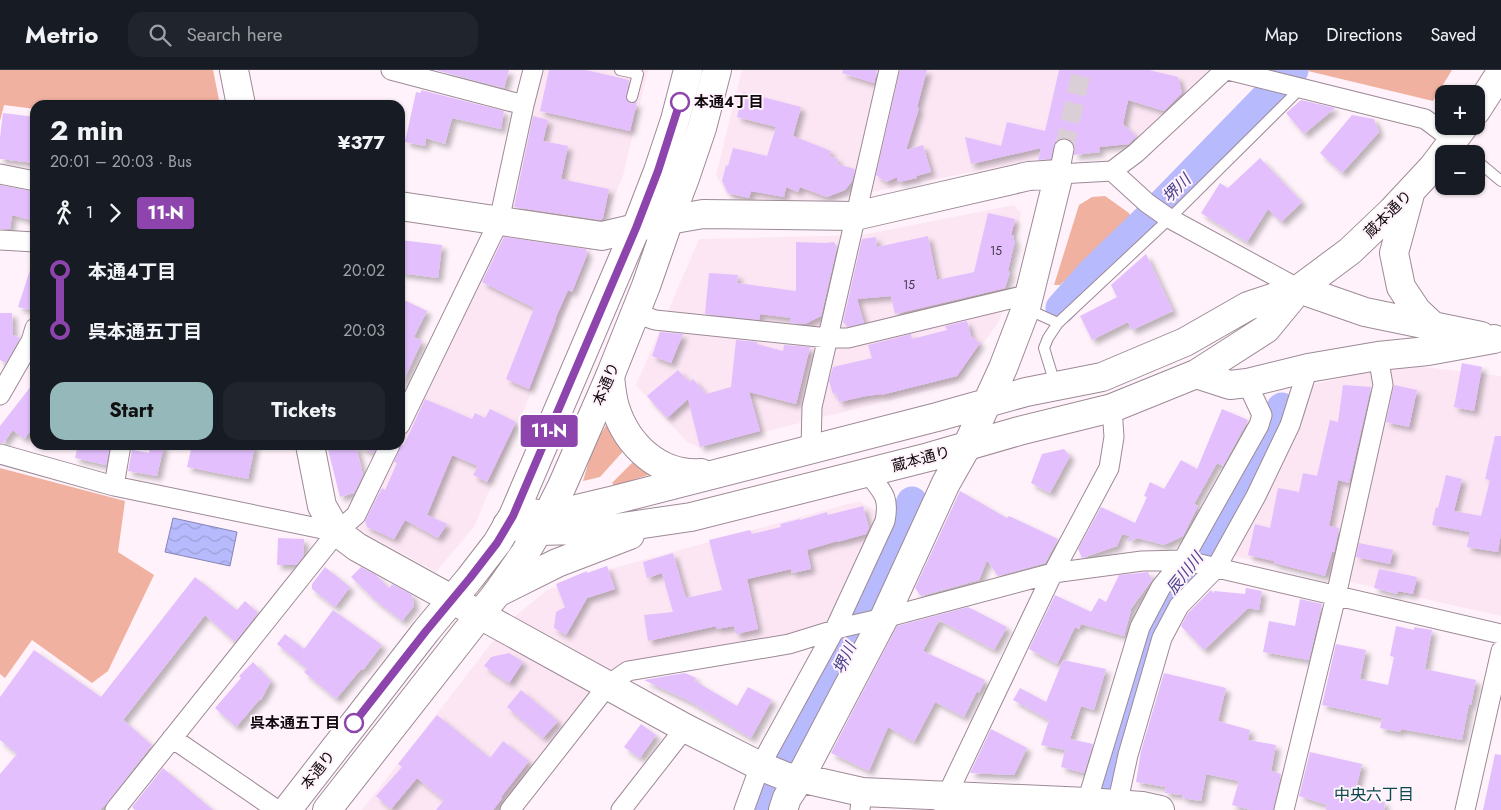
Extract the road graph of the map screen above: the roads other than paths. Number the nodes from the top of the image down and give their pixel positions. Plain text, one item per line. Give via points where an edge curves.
1 (391, 70) edge
2 (533, 70) edge
3 (620, 70) edge
4 (688, 70) edge
5 (716, 70) edge
6 (889, 70) edge
7 (1227, 70) edge
8 (240, 71) edge
9 (1501, 72) edge
10 (1297, 87) junction
11 (632, 97) dead end
12 (1485, 97) edge
13 (241, 100) edge
14 (524, 104) junction
15 (1462, 140) edge
16 (1062, 162) junction
17 (1485, 168) edge
18 (1112, 171) junction
19 (0, 174) edge
20 (30, 180) edge
21 (1501, 181) edge
22 (1412, 190) junction
23 (405, 207) edge
24 (855, 216) junction
25 (1168, 218) junction
26 (669, 220) junction
27 (499, 221) junction
28 (636, 228) junction
29 (0, 240) edge
30 (30, 242) edge
31 (1298, 289) junction
32 (1028, 301) junction
33 (635, 313) junction
34 (1058, 323) junction
35 (1432, 325) junction
36 (828, 338) junction
37 (1498, 340) edge
38 (30, 343) edge
39 (1378, 356) junction
40 (1308, 368) junction
41 (1196, 374) junction
42 (610, 376) junction
43 (1247, 383) junction
44 (1056, 386) junction
45 (0, 395) edge
46 (986, 403) junction
47 (1112, 408) junction
48 (405, 415) edge
49 (968, 446) junction
50 (811, 449) junction
51 (120, 450) edge
52 (311, 450) edge
53 (388, 450) edge
54 (0, 454) edge
55 (725, 471) junction
56 (868, 473) junction
57 (114, 486) junction
58 (691, 517) junction
59 (511, 518) junction
60 (543, 524) junction
61 (337, 532) junction
62 (1182, 560) junction
63 (1216, 568) junction
64 (1053, 573) junction
65 (496, 593) junction
66 (1336, 596) junction
67 (454, 599) junction
68 (479, 614) junction
69 (880, 619) junction
70 (839, 629) junction
71 (1501, 634) edge
72 (1501, 651) edge
73 (608, 685) junction
74 (685, 728) junction
75 (172, 738) junction
76 (778, 772) junction
77 (861, 801) edge
78 (946, 803) edge
79 (1086, 806) edge
80 (1116, 807) edge
81 (331, 808) edge
82 (115, 810) edge
83 (276, 810) edge
84 (287, 810) edge
85 (510, 810) edge
86 (621, 810) edge
87 (744, 810) edge
88 (783, 810) edge
89 (1160, 810) edge
90 (1284, 810) edge
91 (1465, 810) edge

1 - 14 street
2 - 14 street
3 - 11 lane via 638,74
4 - 28 main road, 本通り via 675,120
5 - 26 main road, 本通り via 702,128
6 - 24 street
7 - 10 street
7 - 18 street
8 - 13 main road
9 - 12 main road
10 - 15 street via 1425,120
10 - 25 lane
14 - 27 street
15 - 22 main road, 蔵本通り
16 - 18 street
16 - 24 main road via 1029,176
16 - 32 main road
17 - 21 lane
18 - 25 street
19 - 20 street
22 - 31 main road, 蔵本通り via 1350,251
22 - 35 main road via 1394,254 1401,287 1417,311
23 - 27 main road
24 - 26 main road via 703,214
24 - 36 street
25 - 31 street
25 - 34 lane
26 - 28 main road
26 - 33 main road, 本通り
27 - 28 main road via 602,236
27 - 48 street
28 - 59 main road, 本通り
29 - 30 street
31 - 35 main road via 1365,312
31 - 41 main road, 蔵本通り via 1266,329
31 - 44 main road, 蔵本通り via 1248,306 1185,342 1102,377
32 - 34 lane
32 - 36 street via 848,338
32 - 46 main road
33 - 36 street via 655,320
33 - 42 main road, 本通り
34 - 44 lane via 1044,348
35 - 37 main road
36 - 50 street via 812,407
37 - 39 main road
38 - 45 street
39 - 40 main road
39 - 66 street via 1382,385
40 - 43 main road
40 - 63 street via 1290,425
41 - 43 main road via 1230,385
41 - 47 main road, 蔵本通り
42 - 55 main road via 614,406 623,427 638,448 663,467 687,474
42 - 60 main road, 本通り
43 - 62 street via 1262,415 1259,425
44 - 46 main road, 蔵本通り
46 - 49 main road
46 - 50 main road, 蔵本通り
47 - 49 main road, 蔵本通り
47 - 64 street via 1114,437 1109,468
49 - 56 main road, 蔵本通り
49 - 69 main road via 946,483
50 - 55 main road, 蔵本通り
51 - 57 street
52 - 61 main road via 322,506
53 - 61 street via 356,515
54 - 57 street
55 - 60 main road, 蔵本通り
56 - 58 main road, 蔵本通り
56 - 70 street via 885,495 887,514
57 - 61 street
58 - 60 main road, 蔵本通り via 616,528
58 - 65 main road via 619,539 557,563
59 - 60 main road, 蔵本通り
59 - 67 main road, 本通り via 497,543
60 - 65 main road, 本通り
61 - 67 main road via 357,547
61 - 75 street
62 - 63 street
62 - 64 street via 1142,561
62 - 79 street via 1161,587 1140,627
63 - 66 street
63 - 80 street via 1178,606 1162,638
64 - 69 street
64 - 78 street
65 - 68 main road, 本通り
66 - 71 street
66 - 90 street
67 - 68 main road
67 - 84 main road, 本通り
68 - 73 main road
68 - 81 main road, 本通り
69 - 70 street
69 - 76 main road
70 - 73 street via 789,644 628,671
70 - 76 street
72 - 91 street
73 - 74 main road
73 - 85 street
74 - 76 main road
74 - 86 street
75 - 82 street
75 - 83 street
76 - 77 main road
76 - 87 street
76 - 88 main road via 787,798
77 - 78 main road
78 - 79 main road
79 - 80 main road
80 - 89 main road via 1142,806

